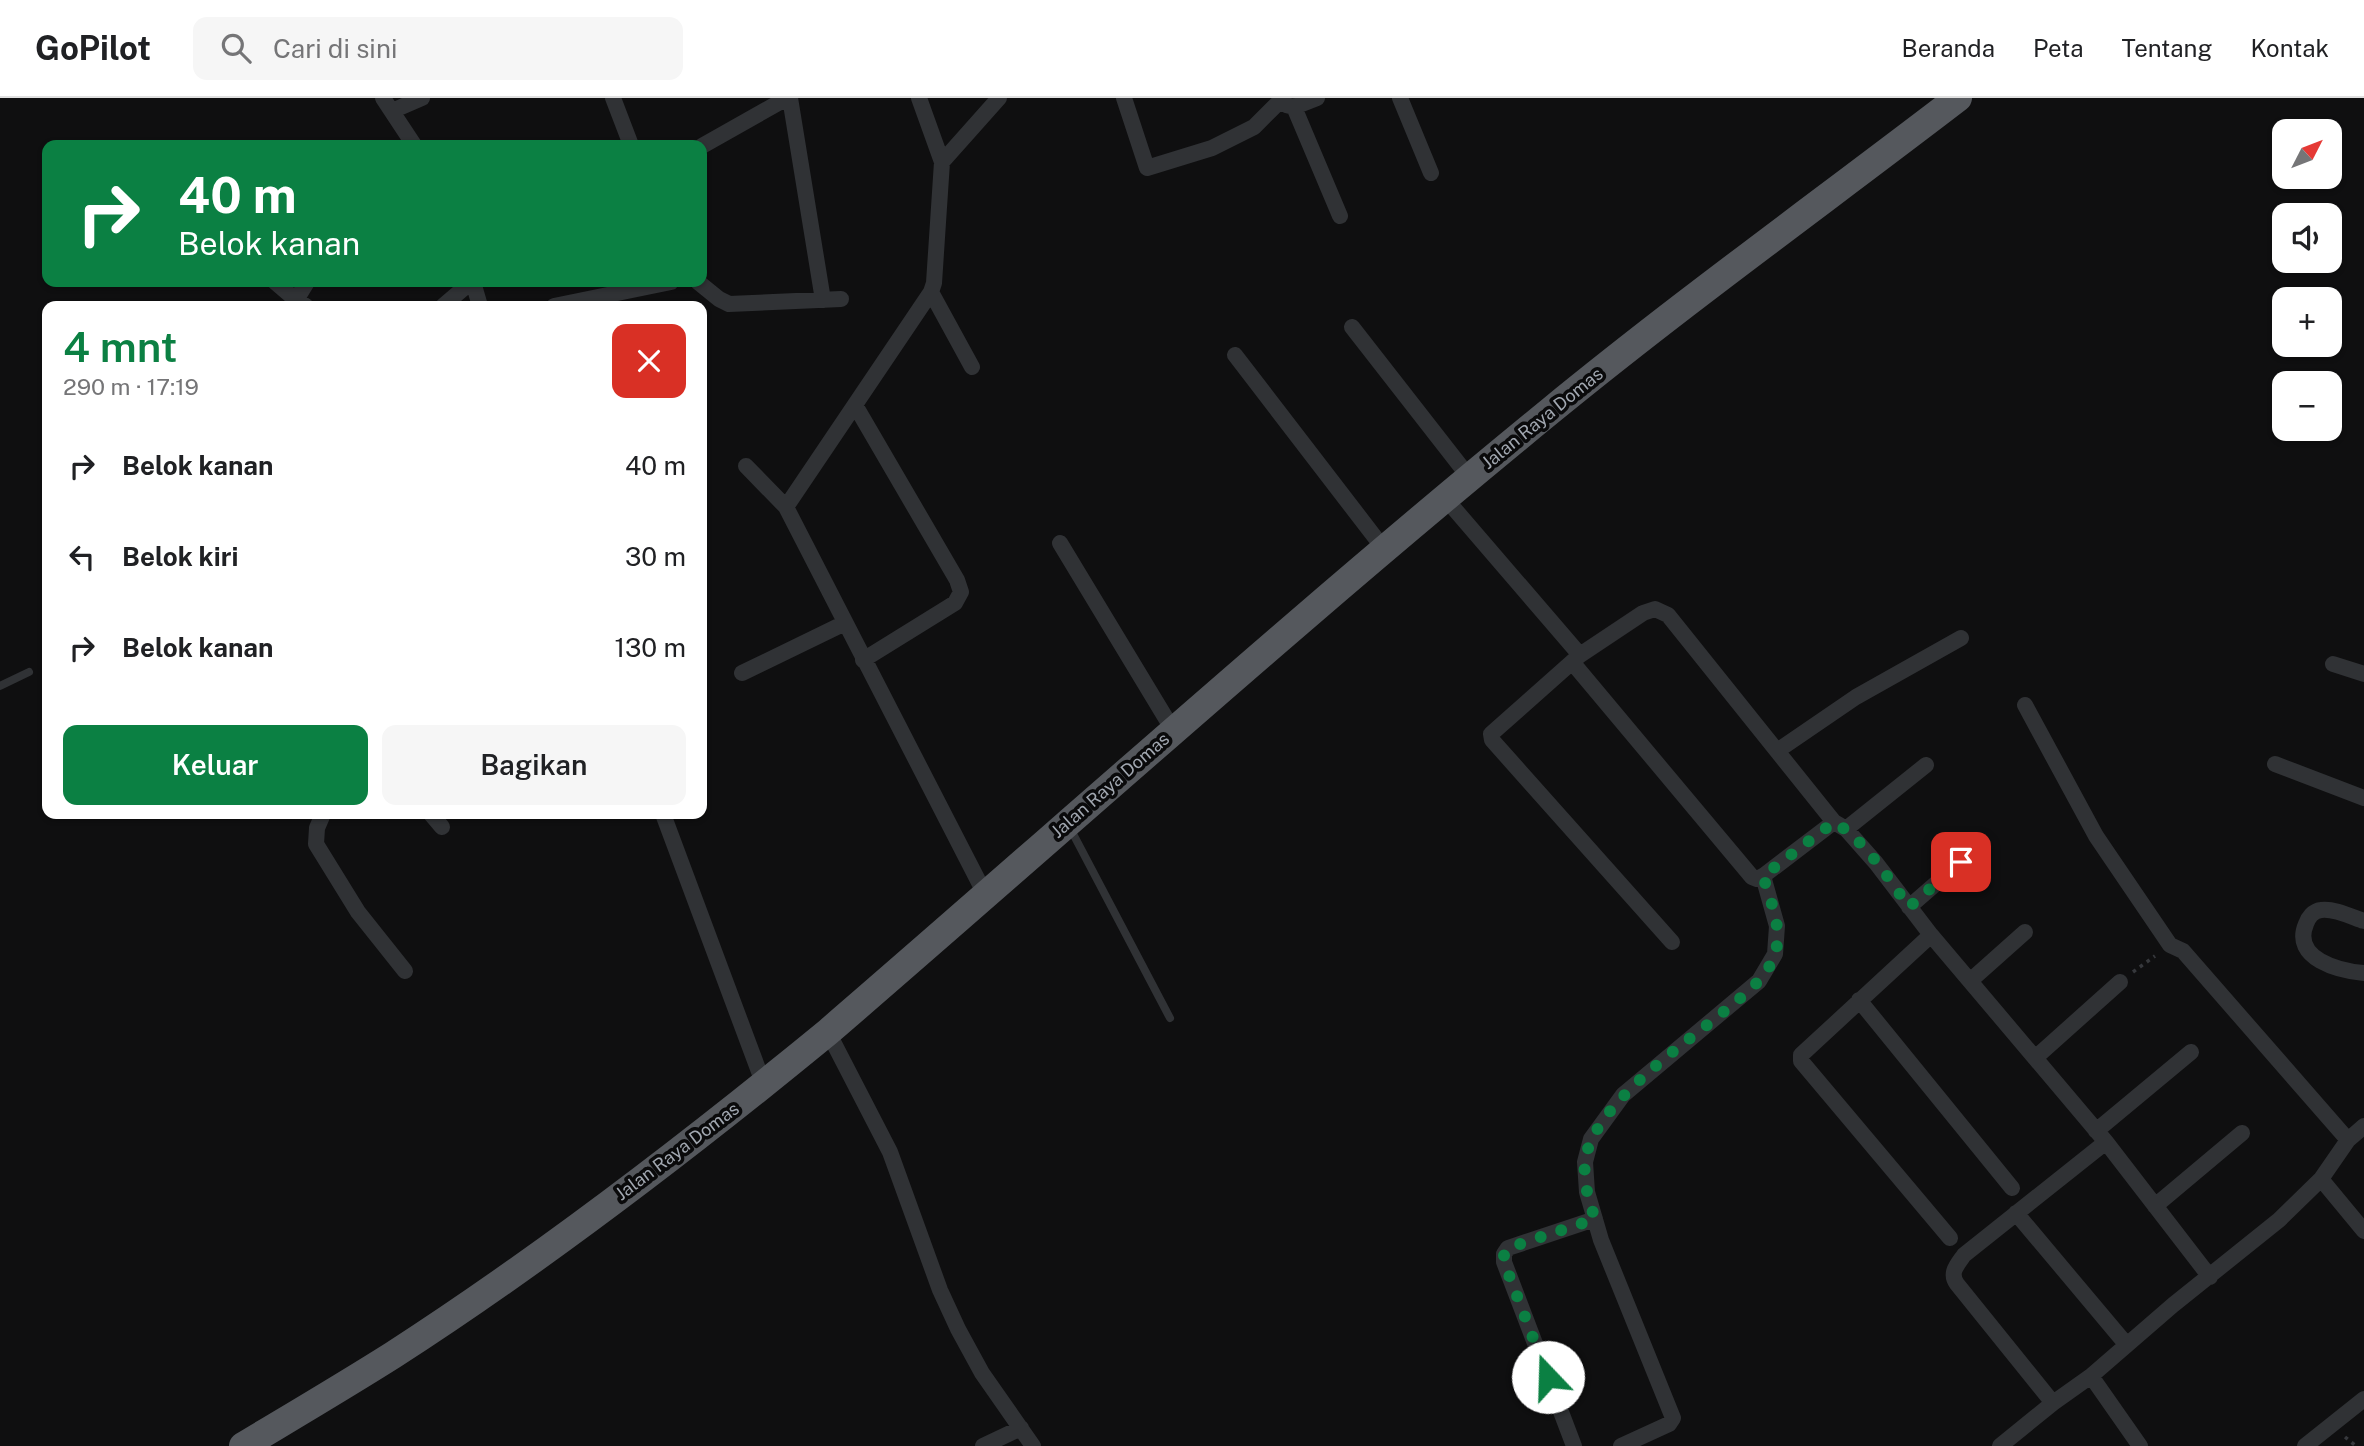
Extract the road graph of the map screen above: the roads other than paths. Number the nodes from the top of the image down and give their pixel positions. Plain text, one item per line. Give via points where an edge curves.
1 (422, 98) edge
2 (613, 98) edge
3 (788, 98) edge
4 (919, 98) edge
5 (999, 98) edge
6 (1124, 98) edge
7 (1317, 98) edge
8 (1399, 98) edge
9 (1272, 101) edge
10 (1939, 104) edge
11 (387, 105) edge
12 (1294, 107) junction
13 (411, 140) edge
14 (629, 140) edge
15 (707, 143) edge
16 (942, 162) junction
17 (1431, 173) dead end
18 (1340, 216) dead end
19 (281, 287) edge
20 (466, 287) edge
21 (647, 287) edge
22 (705, 287) edge
23 (931, 292) junction
24 (841, 299) dead end
25 (823, 300) junction
26 (299, 301) edge
27 (449, 301) edge
28 (578, 301) edge
29 (1352, 327) dead end
30 (1235, 355) dead end
31 (972, 367) dead end
32 (855, 405) junction
33 (746, 466) dead end
34 (1469, 477) junction
35 (1445, 498) junction
36 (786, 507) junction
37 (1060, 543) dead end
38 (1384, 549) junction
39 (845, 623) junction
40 (1961, 638) dead end
41 (1576, 658) junction
42 (863, 660) junction
43 (2333, 664) dead end
44 (29, 672) dead end
45 (742, 673) dead end
46 (2364, 674) edge
47 (0, 686) edge
48 (2025, 705) dead end
49 (1173, 730) junction
50 (1777, 751) junction
51 (2275, 764) dead end
52 (1926, 765) dead end
53 (2364, 798) edge
54 (321, 819) edge
55 (435, 819) edge
56 (665, 819) edge
57 (1068, 822) junction
58 (1840, 826) junction
59 (442, 827) dead end
60 (1978, 847) dead end
61 (1763, 876) junction
62 (985, 894) junction
63 (1909, 907) junction
64 (2364, 921) edge
65 (2025, 932) dead end
66 (1931, 935) junction
67 (1672, 942) dead end
68 (405, 971) dead end
69 (2364, 973) edge
70 (1970, 981) junction
71 (2120, 982) road end
72 (1859, 1000) junction
73 (1170, 1018) dead end
74 (828, 1032) junction
75 (2191, 1052) dead end
76 (2035, 1058) junction
77 (764, 1085) junction
78 (2364, 1126) edge
79 (2242, 1133) dead end
80 (2101, 1137) junction
81 (2348, 1140) junction
82 (2321, 1179) junction
83 (2012, 1188) dead end
84 (2155, 1206) junction
85 (2016, 1213) junction
86 (1595, 1219) junction
87 (2364, 1231) edge
88 (1950, 1238) dead end
89 (2210, 1277) junction
90 (2126, 1344) junction
91 (2091, 1376) junction
92 (2364, 1399) edge
93 (2053, 1403) junction
94 (1021, 1428) junction
95 (243, 1446) edge
96 (983, 1446) edge
97 (1033, 1446) edge
98 (1574, 1446) edge
99 (1621, 1446) edge
100 (2001, 1446) edge
101 (2140, 1446) edge
102 (2305, 1446) edge

1 - 11 street
2 - 14 street
3 - 15 street
3 - 25 street
4 - 16 street
5 - 16 street
6 - 9 street via 1146,168 1212,148 1254,127
7 - 12 street
8 - 17 street
9 - 12 street
10 - 34 highway, Jalan Raya Domas
11 - 13 street
12 - 18 street
16 - 23 street
19 - 26 street
20 - 27 street
21 - 28 street
22 - 25 street via 729,304
23 - 31 street
23 - 32 street
24 - 25 street
29 - 34 street
30 - 38 street
32 - 36 street
32 - 42 street via 961,592 955,603
33 - 36 street
34 - 35 highway, Jalan Raya Domas
35 - 38 highway, Jalan Raya Domas
35 - 41 street
36 - 39 street
37 - 49 street
38 - 49 highway, Jalan Raya Domas
39 - 42 street
39 - 45 street
40 - 50 street via 1856,697
41 - 50 street via 1643,613 1655,610 1668,615
41 - 61 street via 1752,877
41 - 67 street via 1494,729 1492,740
42 - 62 street
43 - 46 street
44 - 47 lane
48 - 81 street via 2096,836 2170,945 2183,951
49 - 57 highway, Jalan Raya Domas
50 - 58 street
51 - 53 street
52 - 58 street
54 - 68 street via 316,844 358,912
55 - 59 street
56 - 77 street
57 - 62 highway, Jalan Raya Domas
57 - 73 lane
58 - 61 street
58 - 63 street
60 - 63 street
61 - 86 street via 1777,926 1775,954 1759,981 1623,1095 1591,1139 1585,1162
62 - 74 highway, Jalan Raya Domas
63 - 66 street
64 - 69 street via 2321,910 2313,913 2304,930 2310,953 2321,961 2339,970
65 - 70 street
66 - 70 street
66 - 72 street
70 - 76 street
71 - 76 street
72 - 83 street
72 - 88 street via 1801,1055 1801,1061
74 - 77 highway, Jalan Raya Domas
74 - 94 street via 890,1152 958,1329
75 - 80 street
76 - 80 street
77 - 95 highway, Jalan Raya Domas via 481,1295
78 - 81 street
79 - 84 street
80 - 84 street
80 - 85 street
81 - 82 street
82 - 87 street
82 - 89 street
84 - 89 street
85 - 90 street
85 - 93 street via 1964,1255 1953,1279
86 - 98 street via 1508,1248 1504,1254
86 - 99 street via 1673,1418
89 - 90 street
90 - 91 street
91 - 93 street
91 - 101 street
92 - 102 street
93 - 100 street
94 - 96 street
94 - 97 street

